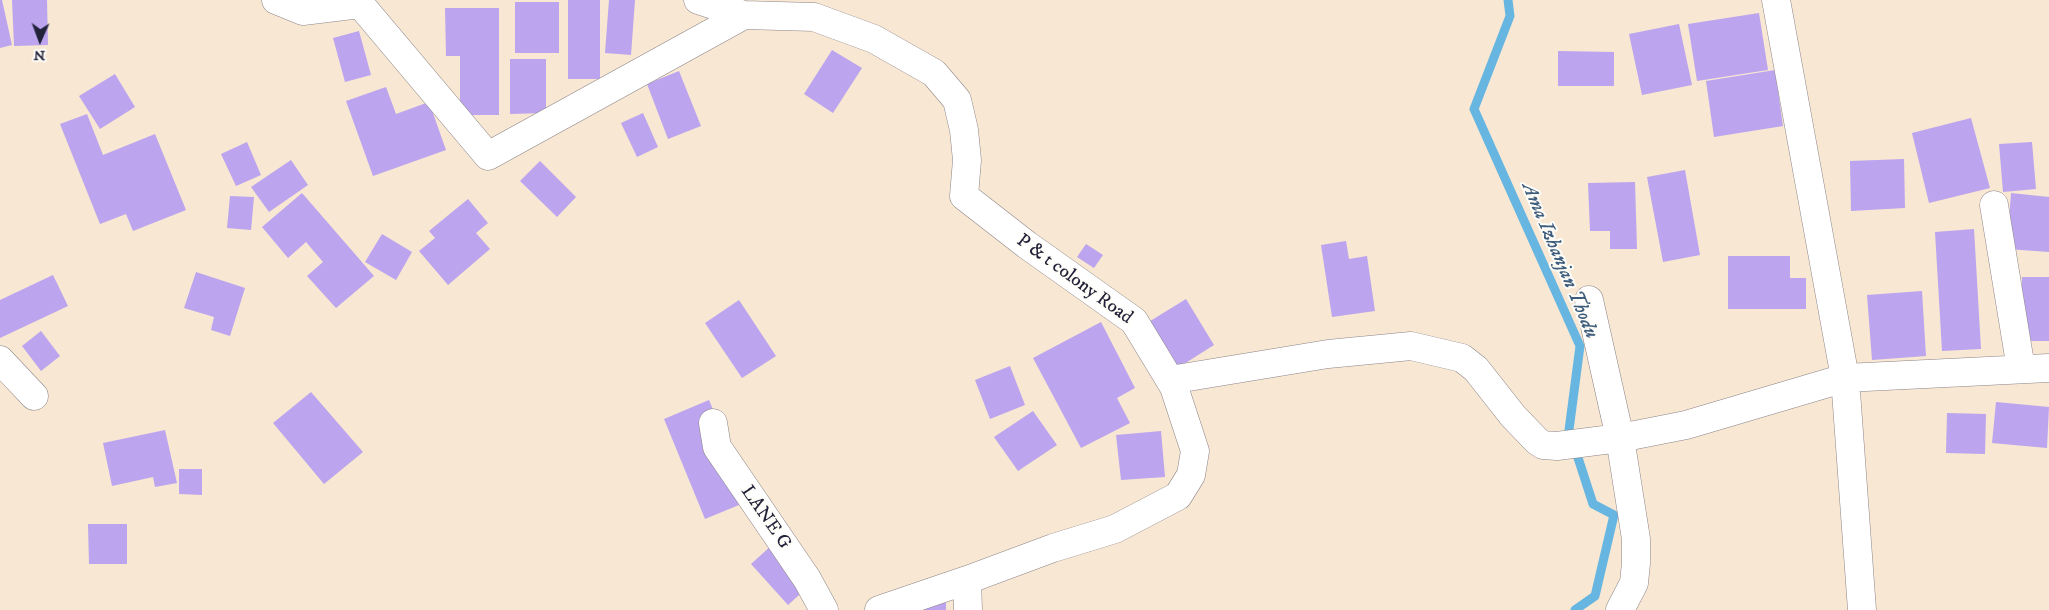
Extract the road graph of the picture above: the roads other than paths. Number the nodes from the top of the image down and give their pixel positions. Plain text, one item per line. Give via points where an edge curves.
1 (276, 0) edge
2 (698, 0) edge
3 (1776, 0) edge
4 (369, 2) edge
5 (744, 15) junction
6 (1994, 204) dead end
7 (1589, 300) dead end
8 (0, 360) edge
9 (2049, 368) edge
10 (2021, 369) junction
11 (1845, 378) junction
12 (1170, 380) junction
13 (34, 396) dead end
14 (713, 423) dead end
15 (1620, 438) junction
16 (967, 580) junction
17 (824, 610) edge
18 (879, 610) edge
19 (968, 610) edge
20 (1620, 610) edge
21 (1862, 610) edge

1 - 4 street via 303,11
2 - 5 street
3 - 11 street
4 - 5 street via 488,156
5 - 12 street, P & t colony Road via 814,17 874,40 934,73 957,100 964,130 964,196 967,200 1134,321
6 - 10 street
7 - 15 street
8 - 13 street
9 - 10 street
10 - 11 street
11 - 15 street via 1686,425
11 - 21 street
12 - 15 street via 1328,354 1411,346 1462,358 1476,369 1513,416 1543,445
12 - 16 street, P & t colony Road via 1196,451 1191,475 1178,496 1115,530 1053,548
14 - 17 street, LANE G via 717,447 807,579
15 - 20 street via 1636,539 1636,563 1632,589
16 - 18 street, P & t colony Road
16 - 19 street

